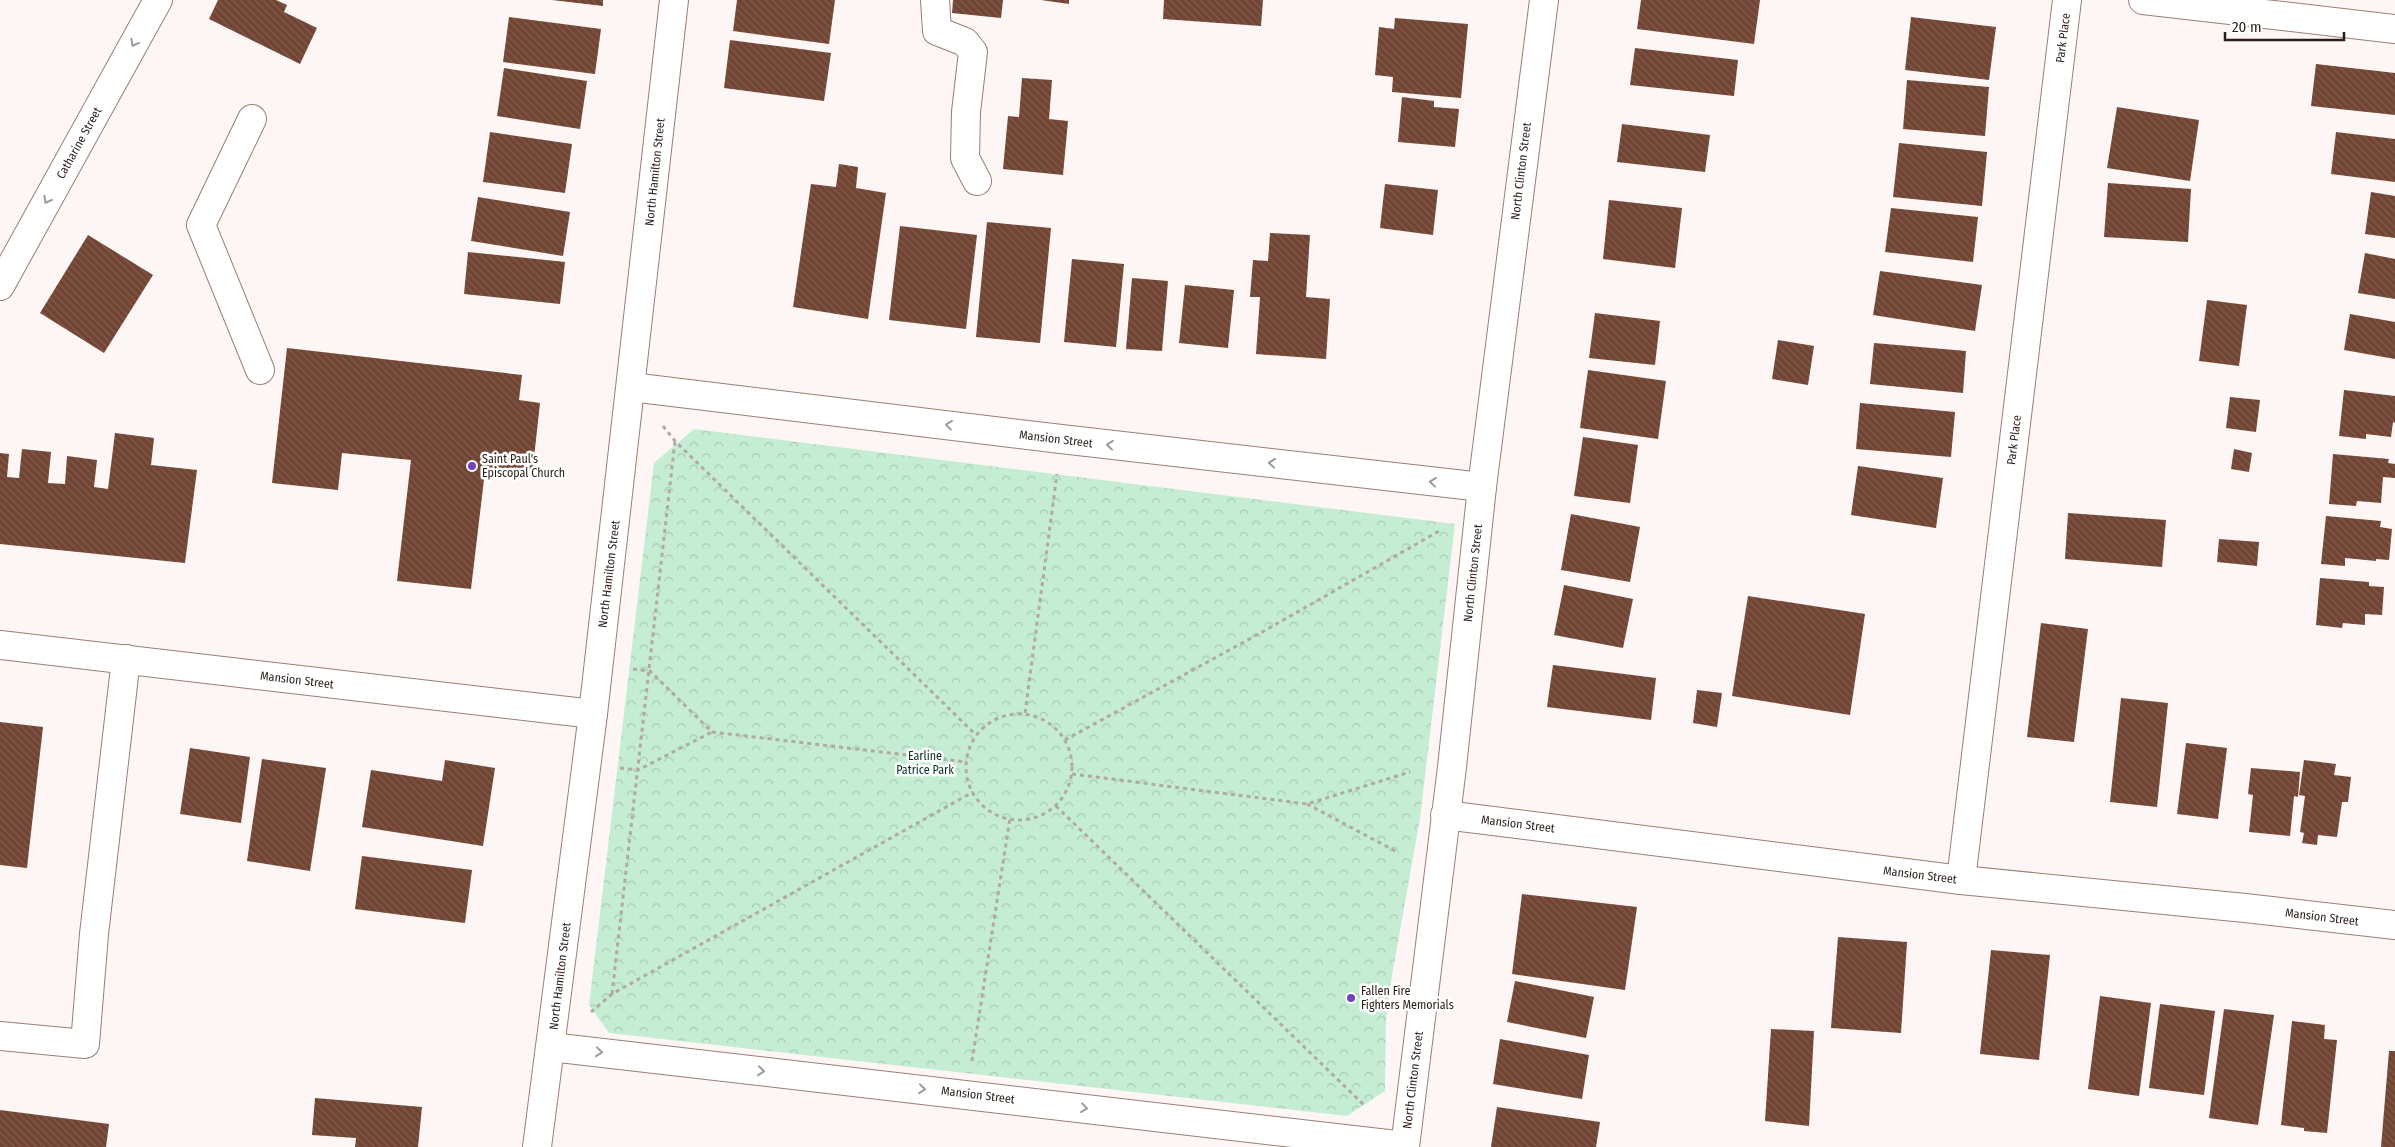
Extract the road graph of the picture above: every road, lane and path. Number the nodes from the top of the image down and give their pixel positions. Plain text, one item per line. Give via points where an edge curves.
1 (158, 0) edge
2 (674, 0) edge
3 (935, 0) edge
4 (1544, 0) edge
5 (2067, 0) edge
6 (2143, 0) edge
7 (2395, 29) edge
8 (252, 119) dead end
9 (978, 181) dead end
10 (0, 286) edge
11 (260, 370) dead end
12 (631, 386) junction
13 (1061, 439) junction
14 (675, 441) junction
15 (1482, 487) junction
16 (1446, 525) dead end
17 (0, 645) edge
18 (126, 660) junction
19 (650, 671) junction
20 (593, 714) junction
21 (1025, 714) junction
22 (712, 732) junction
23 (976, 735) junction
24 (1065, 740) junction
25 (966, 762) junction
26 (638, 770) junction
27 (1410, 772) dead end
28 (1072, 774) junction
29 (973, 792) junction
30 (1307, 804) junction
31 (1056, 806) junction
32 (1445, 815) junction
33 (1010, 818) junction
34 (1400, 853) dead end
35 (1961, 880) junction
36 (2395, 925) edge
37 (612, 994) junction
38 (0, 1036) edge
39 (551, 1047) junction
40 (966, 1094) junction
41 (1405, 1146) edge
42 (537, 1147) edge

1 -> 10 street, Catharine Street
2 - 12 street, North Hamilton Street
3 - 9 street via 937,31 965,42 973,52 965,158
4 - 15 street, North Clinton Street
5 - 35 street, Park Place
6 - 7 street
8 - 11 street via 201,225
13 -> 12 street, Mansion Street
12 - 14 path
12 - 20 street, North Hamilton Street
15 -> 13 street, Mansion Street
13 - 21 path
14 - 19 path
14 - 23 path
15 - 32 street, North Clinton Street
16 - 24 path via 1264,631
17 - 18 street, Mansion Street
18 - 20 street, Mansion Street
18 - 38 street via 94,934 85,1044
19 - 22 path
19 - 26 path
20 - 39 street, North Hamilton Street
21 - 23 path via 995,719
21 - 24 path via 1047,722
22 - 25 path
22 - 26 path
23 - 25 path
24 - 28 path
25 - 29 path
26 - 37 path
27 - 30 path
28 - 30 path
28 - 31 path via 1069,786
29 - 33 path via 983,805
29 - 37 path
30 - 34 path
31 - 33 path via 1044,814
31 - 41 path
32 - 35 street, Mansion Street
32 - 41 street, North Clinton Street
33 - 40 path
35 - 36 street, Mansion Street
37 - 39 path
39 -> 40 street, Mansion Street
39 - 42 street, North Hamilton Street
40 -> 41 street, Mansion Street

